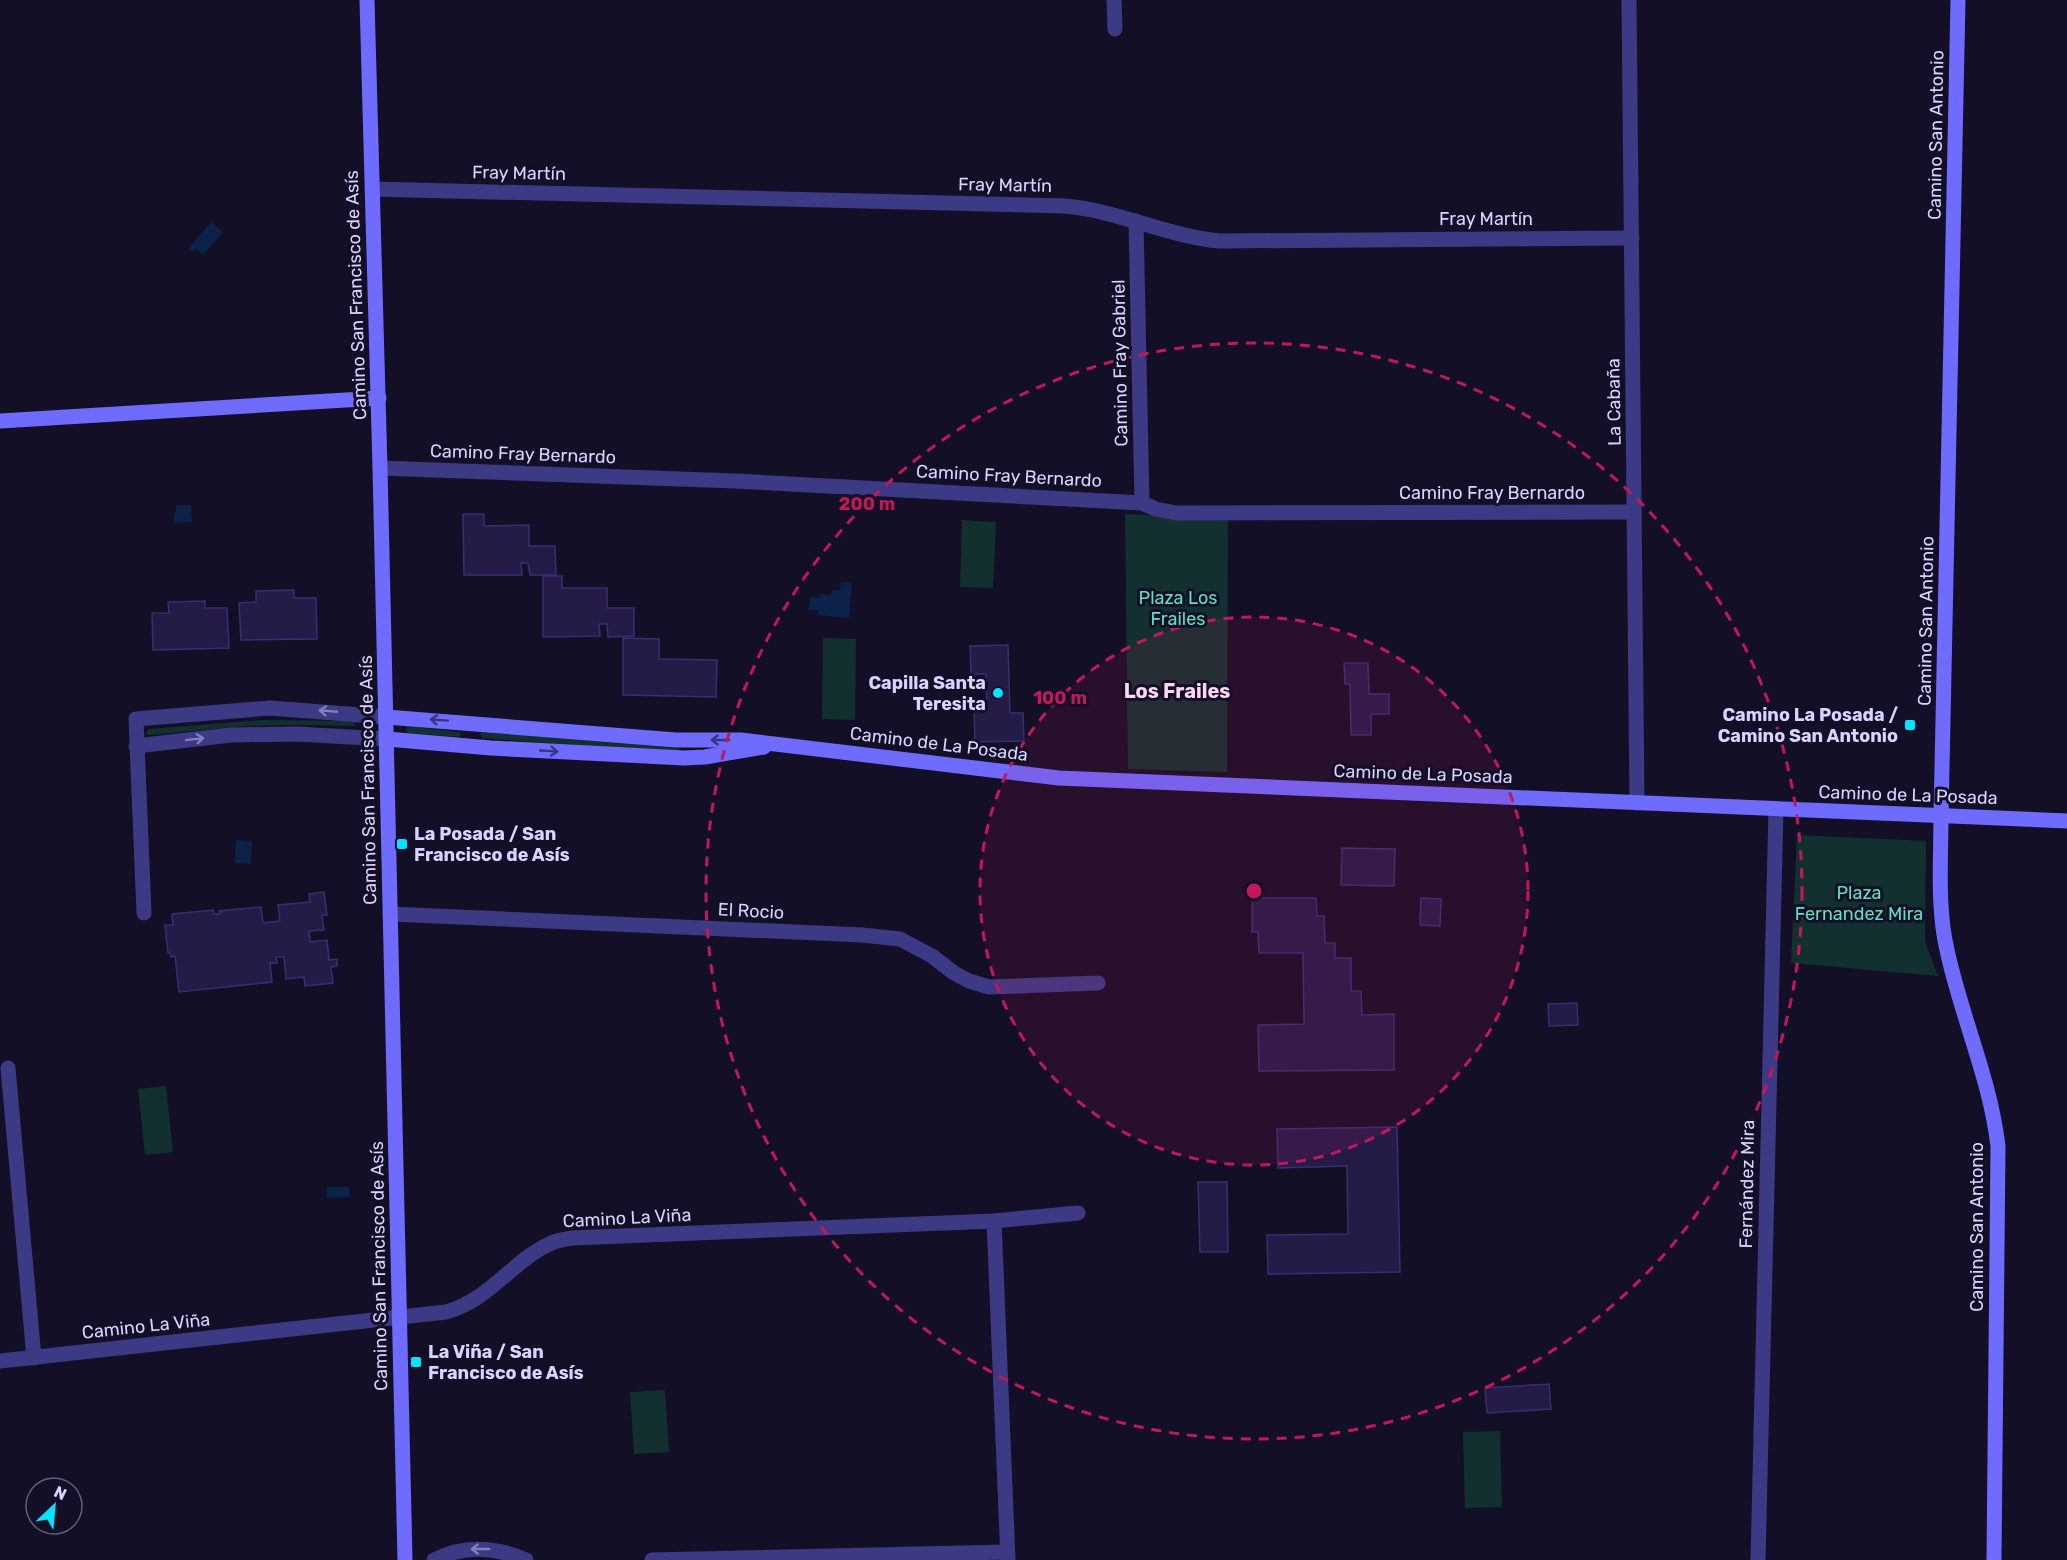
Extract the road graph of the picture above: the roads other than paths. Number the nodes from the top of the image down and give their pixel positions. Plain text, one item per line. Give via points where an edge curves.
1 (367, 0) edge
2 (1114, 0) edge
3 (1629, 0) edge
4 (1958, 0) edge
5 (1115, 29) dead end
6 (372, 189) junction
7 (1136, 221) junction
8 (1632, 238) junction
9 (379, 398) junction
10 (0, 421) edge
11 (380, 468) junction
12 (1142, 503) junction
13 (1634, 512) junction
14 (386, 717) junction
15 (493, 724) junction
16 (387, 739) junction
17 (778, 744) junction
18 (136, 746) junction
19 (491, 748) junction
20 (1637, 803) junction
21 (1776, 809) junction
22 (1941, 816) junction
23 (2067, 821) edge
24 (144, 912) dead end
25 (390, 914) junction
26 (1098, 983) dead end
27 (8, 1068) dead end
28 (1078, 1213) dead end
29 (994, 1221) junction
30 (399, 1317) junction
31 (34, 1358) junction
32 (0, 1361) edge
33 (1008, 1556) edge
34 (405, 1560) edge
35 (434, 1560) edge
36 (526, 1560) edge
37 (652, 1560) edge
38 (1758, 1560) edge
39 (1994, 1560) edge

1 - 6 street, Camino San Francisco de Asís
2 - 5 street
3 - 8 street, La Cabaña
4 - 22 street, Camino San Antonio
6 - 7 street, Fray Martín via 1065,206
6 - 9 street, Camino San Francisco de Asís
7 - 8 street, Fray Martín via 1186,237 1220,241
7 - 12 street, Camino Fray Gabriel
8 - 13 street, La Cabaña
9 - 10 street
9 - 11 street, Camino San Francisco de Asís
11 - 12 street, Camino Fray Bernardo via 735,481
11 - 14 street, Camino San Francisco de Asís
12 - 13 street, Camino Fray Bernardo via 1176,513
13 - 20 street, La Cabaña
15 -> 14 street, Camino de La Posada
14 - 16 street, Camino San Francisco de Asís
14 -> 18 street, Camino de La Posada via 270,708 136,718
17 -> 15 street, Camino de La Posada via 676,740
15 - 19 street
18 -> 16 street, Camino de La Posada via 231,735
16 - 19 street, Camino de La Posada
16 - 25 street, Camino San Francisco de Asís
19 -> 17 street, Camino de La Posada via 684,758
17 - 20 street, Camino de La Posada via 1059,778
18 - 24 street, Camino de La Posada
20 - 21 street, Camino de La Posada
21 - 22 street, Camino de La Posada
21 - 38 street, Fernández Mira
22 - 23 street, Camino de La Posada
22 - 39 street, Camino San Antonio via 1946,948 1986,1084 1998,1146
25 - 26 street, El Rocio via 891,938 932,956 969,981 989,987
25 - 30 street, Camino San Francisco de Asís
27 - 31 street
28 - 29 street, Camino La Viña
29 - 30 street, Camino La Viña via 572,1238 537,1251 462,1308
29 - 33 street
30 - 31 street, Camino La Viña
30 - 34 street, Camino San Francisco de Asís
31 - 32 street, Camino La Viña
33 - 37 street
36 -> 35 street via 489,1549 466,1549

